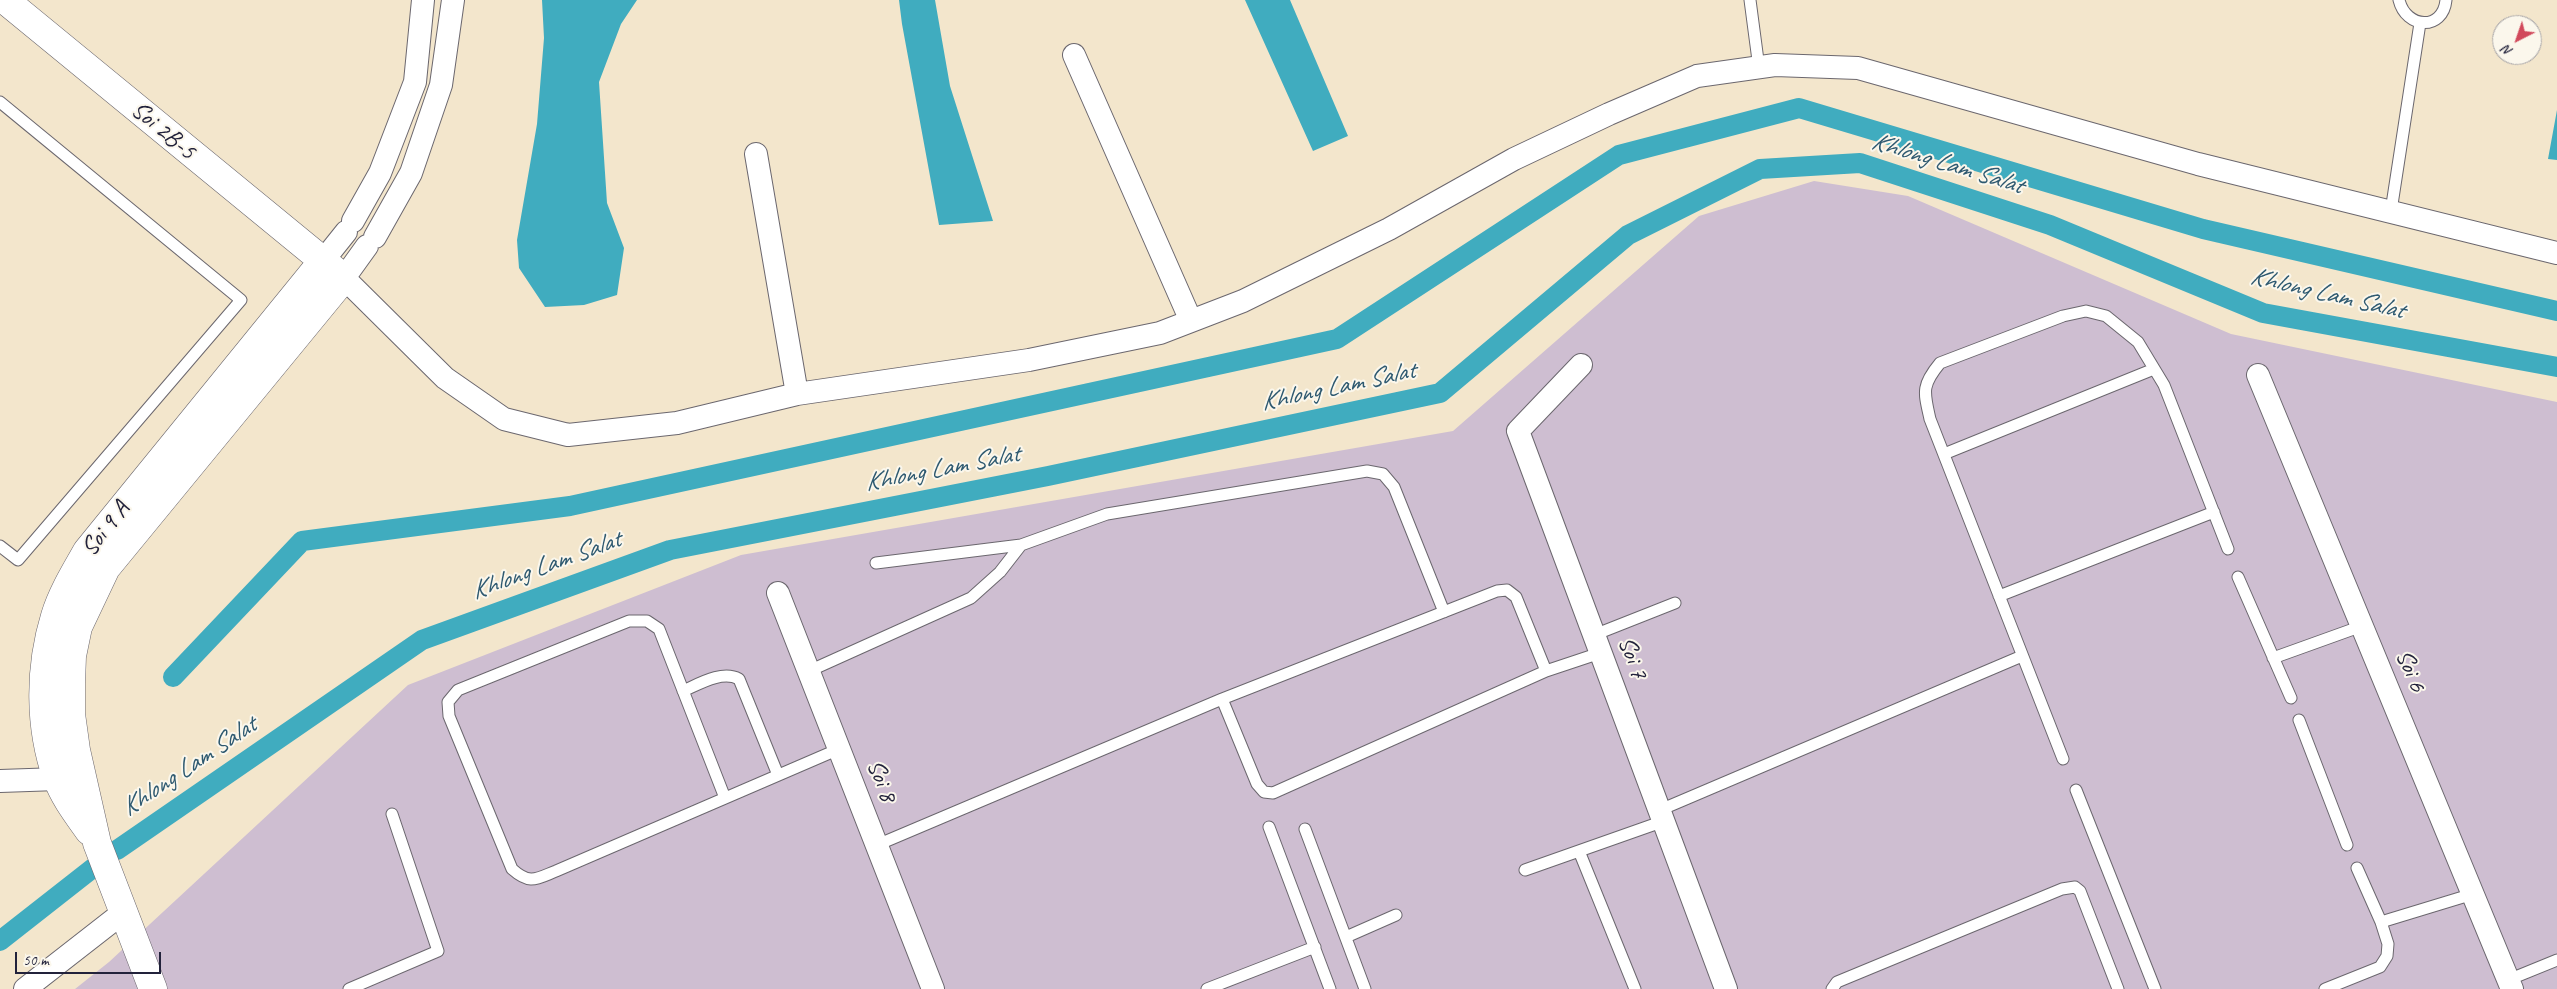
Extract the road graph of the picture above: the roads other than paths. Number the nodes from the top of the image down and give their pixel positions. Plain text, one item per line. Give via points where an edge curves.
1 (5, 0) edge
2 (423, 0) edge
3 (453, 0) edge
4 (1750, 0) edge
5 (2399, 0) edge
6 (2446, 0) edge
7 (2420, 23) junction
8 (1074, 55) dead end
9 (1759, 68) junction
10 (0, 102) edge
11 (756, 154) dead end
12 (2391, 210) junction
13 (2557, 253) edge
14 (322, 262) junction
15 (344, 278) junction
16 (1191, 321) junction
17 (1581, 365) dead end
18 (2154, 369) junction
19 (2258, 375) dead end
20 (797, 394) junction
21 (1944, 454) junction
22 (2214, 512) junction
23 (1021, 545) junction
24 (0, 546) edge
25 (2228, 549) dead end
26 (96, 560) junction
27 (876, 563) dead end
28 (2238, 577) dead end
29 (778, 593) dead end
30 (1999, 596) junction
31 (1675, 603) dead end
32 (1444, 612) junction
33 (2362, 626) junction
34 (1597, 644) junction
35 (2022, 656) junction
36 (2273, 658) junction
37 (809, 671) junction
38 (1546, 671) junction
39 (683, 690) junction
40 (2291, 698) dead end
41 (1222, 699) junction
42 (2298, 720) dead end
43 (839, 749) junction
44 (2063, 759) dead end
45 (778, 775) junction
46 (58, 779) junction
47 (0, 781) edge
48 (2076, 790) dead end
49 (725, 798) junction
50 (392, 814) dead end
51 (1662, 816) junction
52 (1269, 827) dead end
53 (1305, 829) dead end
54 (97, 843) junction
55 (876, 845) junction
56 (2347, 845) dead end
57 (1579, 851) junction
58 (2357, 868) dead end
59 (1525, 870) dead end
60 (2473, 894) junction
61 (125, 911) junction
62 (1396, 915) dead end
63 (2381, 922) junction
64 (1346, 937) junction
65 (1315, 947) junction
66 (2557, 960) edge
67 (2510, 985) edge
68 (25, 989) edge
69 (153, 989) edge
70 (349, 989) edge
71 (933, 989) edge
72 (1207, 989) edge
73 (1330, 989) edge
74 (1365, 989) edge
75 (1635, 989) edge
76 (1726, 989) edge
77 (1832, 989) edge
78 (2118, 989) edge
79 (2156, 989) edge
80 (2325, 989) edge

1 - 14 street, Soi 2B-5
2 - 14 street via 415,82 380,173 350,226
3 - 15 street via 441,85 411,173 371,242
4 - 9 lane
5 - 7 lane via 2402,11
6 - 7 lane via 2440,16
7 - 12 lane
8 - 16 street
9 - 12 street via 1775,65 1858,68 2198,164
9 - 16 street via 1697,76 1609,114 1514,158 1380,234 1243,301
10 - 24 lane via 241,300 18,560
11 - 20 street
12 - 13 street
14 - 15 street, Soi 2B-5
14 - 26 street, Soi 9 A
15 - 20 street via 445,378 504,419 568,435 677,422
15 - 26 street, Soi 9 A
16 - 20 street via 1160,333 1028,360
17 - 34 street, Soi 7 via 1518,431
18 - 21 lane
18 - 21 lane via 2138,342 2106,316 2086,311 2063,316 1940,364 1929,377 1924,390 1930,419
18 - 22 lane via 2164,385
19 - 33 street, Soi 6
21 - 30 lane
22 - 25 lane
22 - 30 lane
23 - 27 lane
23 - 32 lane via 1106,514 1367,471 1383,474 1394,487
23 - 37 lane via 1000,572 970,598
26 - 46 street, Soi 9 A via 69,583 55,615 47,647 44,713 48,745
26 - 54 street, Soi 9 A via 72,656 71,714
28 - 36 lane
29 - 37 street, Soi 8
30 - 35 lane
31 - 34 lane
32 - 38 lane via 1507,590 1516,597
32 - 41 lane
33 - 36 lane
33 - 60 street, Soi 6
34 - 38 lane
34 - 51 street, Soi 7
35 - 44 lane
35 - 51 lane
36 - 40 lane
37 - 43 street, Soi 8
38 - 41 lane via 1273,794 1264,792 1257,784
39 - 45 lane via 722,676 739,678
39 - 49 lane
39 - 49 lane via 659,629 647,621 629,621 458,690 448,702 450,716 512,869 523,879 534,880
41 - 55 lane
42 - 56 lane
43 - 45 lane
43 - 55 street, Soi 8
45 - 49 lane
46 - 47 street
46 - 54 street, Soi 9 A
48 - 79 lane
50 - 70 lane via 438,951
51 - 57 lane
51 - 76 street, Soi 7
52 - 65 lane
53 - 64 lane
54 - 61 street, Soi 9 A
55 - 71 street, Soi 8
57 - 59 lane
57 - 75 lane
58 - 63 lane
60 - 63 lane
60 - 67 street, Soi 6
61 - 68 street
61 - 69 street, Soi 9 A
62 - 64 lane
63 - 80 lane via 2388,956 2380,967
64 - 74 lane
65 - 72 lane
65 - 73 lane
66 - 67 lane
77 - 78 lane via 1837,982 2062,889 2075,888 2080,891

